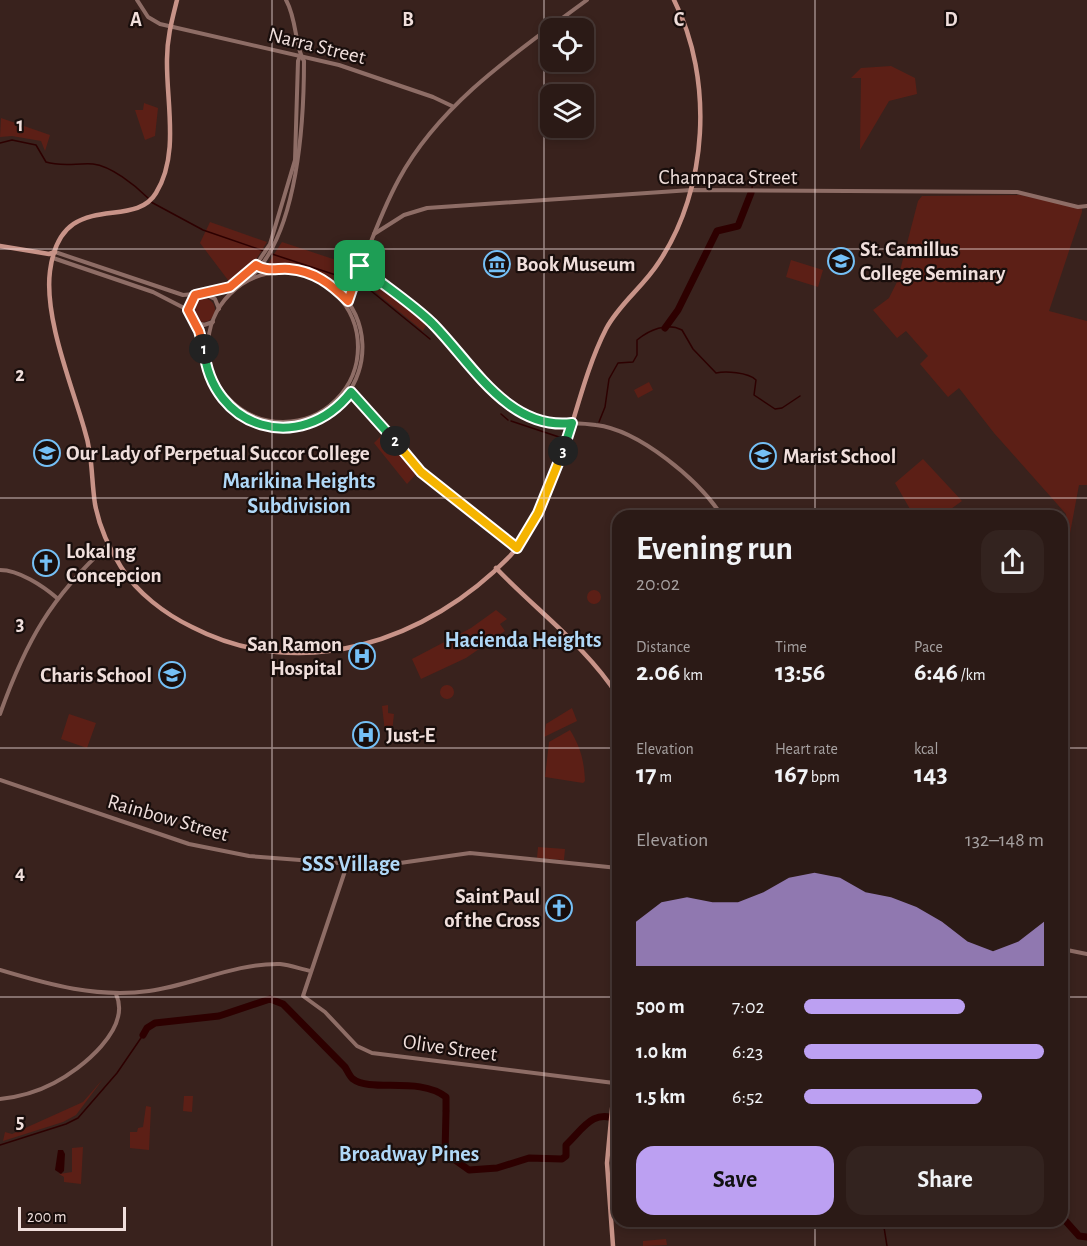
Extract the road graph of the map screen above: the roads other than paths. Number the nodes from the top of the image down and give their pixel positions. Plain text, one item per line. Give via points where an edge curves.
1 (137, 0) edge
2 (177, 0) edge
3 (286, 0) edge
4 (586, 0) edge
5 (674, 0) edge
6 (170, 27) junction
7 (300, 55) junction
8 (452, 106) junction
9 (691, 190) junction
10 (1087, 206) edge
11 (374, 234) junction
12 (0, 246) edge
13 (52, 253) junction
14 (53, 258) junction
15 (360, 266) junction
16 (257, 267) junction
17 (262, 275) junction
18 (249, 279) junction
19 (205, 294) junction
20 (195, 295) junction
21 (346, 303) junction
22 (219, 309) junction
23 (188, 310) junction
24 (214, 320) junction
25 (194, 322) junction
26 (349, 390) junction
27 (572, 423) junction
28 (716, 510) edge
29 (109, 544) junction
30 (517, 548) junction
31 (496, 568) junction
32 (0, 570) edge
33 (57, 598) junction
34 (612, 689) edge
35 (0, 714) edge
36 (0, 780) edge
37 (347, 865) junction
38 (612, 867) edge
39 (1068, 950) edge
40 (1087, 954) edge
41 (0, 970) edge
42 (311, 971) junction
43 (116, 994) junction
44 (612, 1083) edge
45 (612, 1098) edge
46 (0, 1099) edge
47 (613, 1246) edge

1 - 6 street via 151,19
2 - 6 main road
3 - 7 street via 296,22
4 - 8 street
5 - 9 main road via 691,47 697,83 699,145
6 - 7 street, Narra Street
6 - 13 main road via 166,63 168,151 159,186 151,200 135,211 85,217 65,233
7 - 8 street, Narra Street via 378,77
7 - 16 street via 304,61 300,156 278,237
8 - 11 street via 405,169
9 - 10 street, Champaca Street via 1017,192
9 - 11 street, Champaca Street via 427,208 404,215
9 - 27 main road via 660,261 606,330
11 - 15 street
12 - 13 main road
13 - 14 main road
13 - 20 street via 173,292
14 - 23 street via 157,293
14 - 29 main road via 50,308 90,449 96,510
15 - 21 street
15 - 27 street via 430,321 514,410 551,423
16 - 17 street
16 - 18 street
16 - 19 street via 230,287
16 - 21 street via 294,269 317,276 333,286
17 - 18 street
17 - 21 street via 279,272 303,276 328,288
18 - 22 street
19 - 20 street
19 - 22 street via 214,299
20 - 23 street
21 - 26 street via 359,332 362,361
22 - 24 street
23 - 25 street
24 - 25 street via 204,325
24 - 26 street via 209,344 213,375 227,398 250,414 273,422 300,421 326,409
25 - 26 street via 216,390 231,408 251,421 275,427 304,426 331,412
26 - 30 street via 421,472
27 - 28 street via 604,426 637,439 684,476
27 - 30 main road via 541,507
29 - 31 main road via 135,585 177,619 225,641 284,654 346,650 388,638 450,605
29 - 33 street
30 - 31 main road
31 - 34 main road via 575,644
32 - 33 street via 28,579
33 - 35 street via 26,647
36 - 37 street, Rainbow Street via 189,844 249,856
37 - 38 street, Rainbow Street via 401,864 470,854
37 - 42 street
39 - 40 street
41 - 43 street via 75,990
42 - 43 street via 282,964 259,965 151,991
42 - 44 street, Olive Street via 303,996 325,1012 357,1046 372,1053
43 - 46 street via 116,1024 105,1042 82,1064 55,1083
45 - 47 main road via 607,1163

